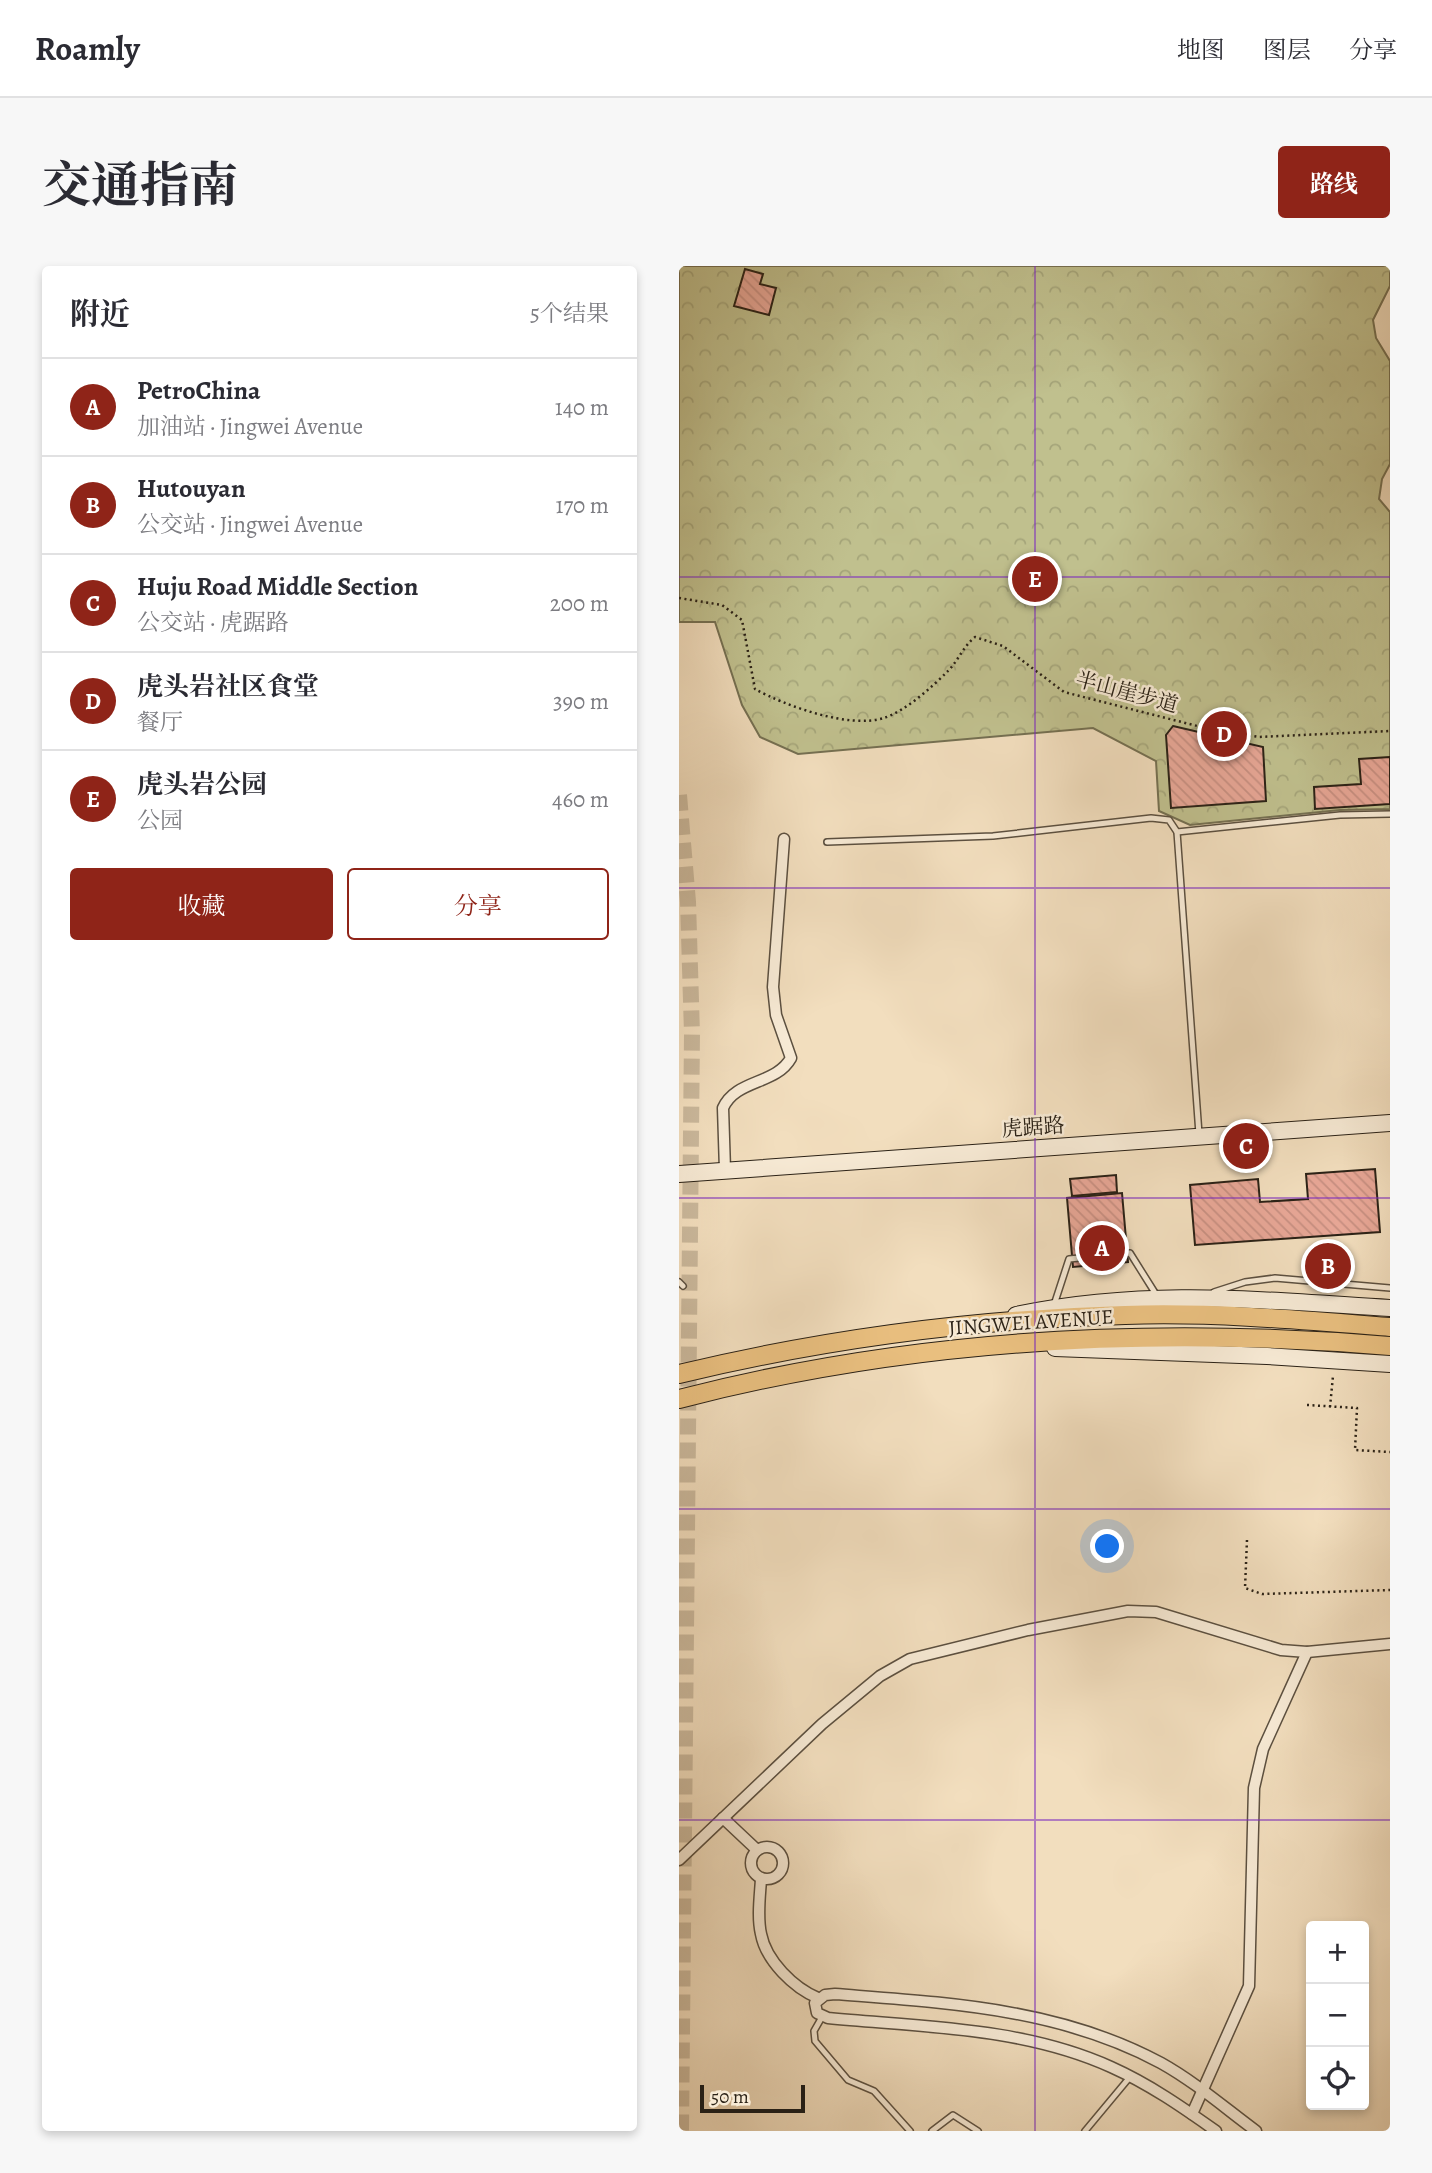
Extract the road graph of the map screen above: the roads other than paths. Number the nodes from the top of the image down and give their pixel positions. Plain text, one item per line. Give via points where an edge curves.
1 (1390, 814) edge
2 (1177, 832) junction
3 (784, 839) dead end
4 (827, 842) dead end
5 (1390, 1122) edge
6 (1199, 1137) junction
7 (725, 1170) junction
8 (679, 1174) edge
9 (1390, 1288) edge
10 (1157, 1296) junction
11 (1202, 1296) junction
12 (1053, 1307) junction
13 (1390, 1308) edge
14 (965, 1325) junction
15 (1390, 1327) edge
16 (986, 1345) junction
17 (1390, 1346) edge
18 (1390, 1364) edge
19 (679, 1374) edge
20 (679, 1399) edge
21 (1390, 1644) edge
22 (1307, 1652) junction
23 (723, 1818) junction
24 (757, 1850) junction
25 (679, 1860) edge
26 (761, 1879) junction
27 (818, 1998) junction
28 (822, 2017) junction
29 (1130, 2077) junction
30 (1205, 2092) junction
31 (1192, 2114) junction
32 (910, 2131) edge
33 (932, 2131) edge
34 (978, 2131) edge
35 (1085, 2131) edge
36 (1216, 2131) edge
37 (1256, 2131) edge

1 - 2 lane
2 - 4 lane via 1169,820 1161,818 993,836
2 - 6 lane
3 - 7 street via 773,987 776,1015 791,1058 778,1073 733,1092 727,1099 723,1108
5 - 6 street, 虎踞路
6 - 7 street, 虎踞路
7 - 8 street, 虎踞路
9 - 11 lane via 1275,1278
10 - 11 street
10 - 12 street
10 - 12 lane via 1130,1253 1069,1259
11 - 13 street
12 - 14 street
14 - 15 main road, JINGWEI AVENUE via 1150,1315
14 - 19 main road, JINGWEI AVENUE via 790,1349
16 - 17 main road, JINGWEI AVENUE via 1208,1337
16 - 18 street
16 - 20 main road, JINGWEI AVENUE via 783,1375
21 - 22 street
22 - 23 street via 1281,1650 1156,1612 1128,1611 911,1659 880,1676 832,1716
22 - 30 street via 1257,1767 1249,1890 1249,1986
23 - 24 street
23 - 25 street
24 - 26 street via 750,1863
24 - 26 street via 774,1848 783,1861 777,1877
26 - 27 street via 764,1945 796,1987
27 - 28 street via 815,2008
27 - 30 street via 835,1994 971,2005 1045,2018 1103,2036 1151,2058
28 - 29 street via 1014,2038 1089,2058
28 - 32 lane via 814,2031 815,2041 848,2080 874,2091
29 - 31 street
29 - 35 lane
30 - 31 street
30 - 37 street
31 - 36 street
33 - 34 lane via 953,2115

